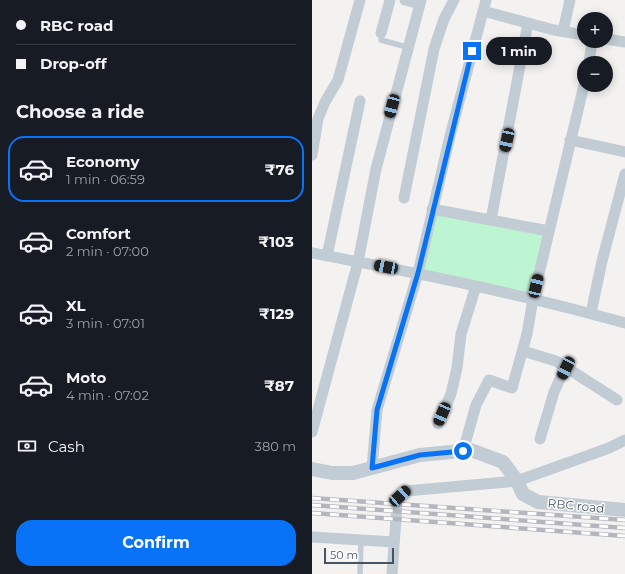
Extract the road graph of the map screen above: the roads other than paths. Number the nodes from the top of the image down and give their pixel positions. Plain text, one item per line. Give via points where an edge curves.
1 (360, 0) edge
2 (390, 0) edge
3 (406, 0) edge
4 (454, 0) edge
5 (486, 0) edge
6 (570, 0) edge
7 (420, 2) edge
8 (483, 11) junction
9 (528, 23) junction
10 (563, 32) junction
11 (577, 34) edge
12 (381, 36) joint
13 (613, 40) edge
14 (625, 42) edge
15 (407, 47) junction
16 (582, 92) edge
17 (360, 101) dead end
18 (570, 140) junction
19 (625, 152) edge
20 (312, 155) edge
21 (625, 174) edge
22 (404, 198) dead end
23 (432, 208) junction
24 (491, 220) junction
25 (549, 231) junction
26 (312, 253) edge
27 (328, 256) junction
28 (358, 262) junction
29 (418, 273) junction
30 (476, 286) junction
31 (533, 299) junction
32 (590, 313) junction
33 (625, 323) edge
34 (523, 351) junction
35 (566, 368) junction
36 (617, 400) dead end
37 (438, 424) dead end
38 (312, 432) edge
39 (540, 439) dead end
40 (625, 440) edge
41 (463, 451) junction
42 (372, 468) junction
43 (312, 469) edge
44 (517, 481) junction
45 (625, 510) edge
46 (312, 537) edge
47 (361, 540) junction
48 (394, 542) junction
49 (360, 574) edge
50 (392, 574) edge

1 - 20 street via 338,80 318,119
2 - 12 street
3 - 7 street
4 - 22 street via 444,18 434,49
5 - 8 street
6 - 10 street
7 - 15 street
8 - 9 street
8 - 23 street
9 - 10 street
9 - 24 street
10 - 11 street
12 - 15 lane
13 - 14 street
15 - 28 street via 376,170
16 - 18 street
17 - 27 street
18 - 19 street
18 - 25 street
21 - 32 street
23 - 24 street
23 - 29 street
24 - 25 street
25 - 31 street
26 - 27 street
27 - 28 street
28 - 29 street
28 - 38 street
29 - 30 street
29 - 42 street via 377,410
30 - 31 street
30 - 37 street via 461,334 451,394
31 - 32 street
31 - 34 street
32 - 33 street
34 - 35 street via 556,361
34 - 41 street via 512,388 489,380 476,405
35 - 36 street
35 - 39 street via 554,392
40 - 44 street
41 - 42 street, RBC road via 420,455
41 - 44 street, RBC road via 471,450 503,462
42 - 43 street, RBC road via 353,473 332,473
44 - 45 street, RBC road via 523,494 538,502
44 - 48 street via 406,491 400,496 397,504
46 - 47 street
47 - 48 street
47 - 49 lane
48 - 50 street

